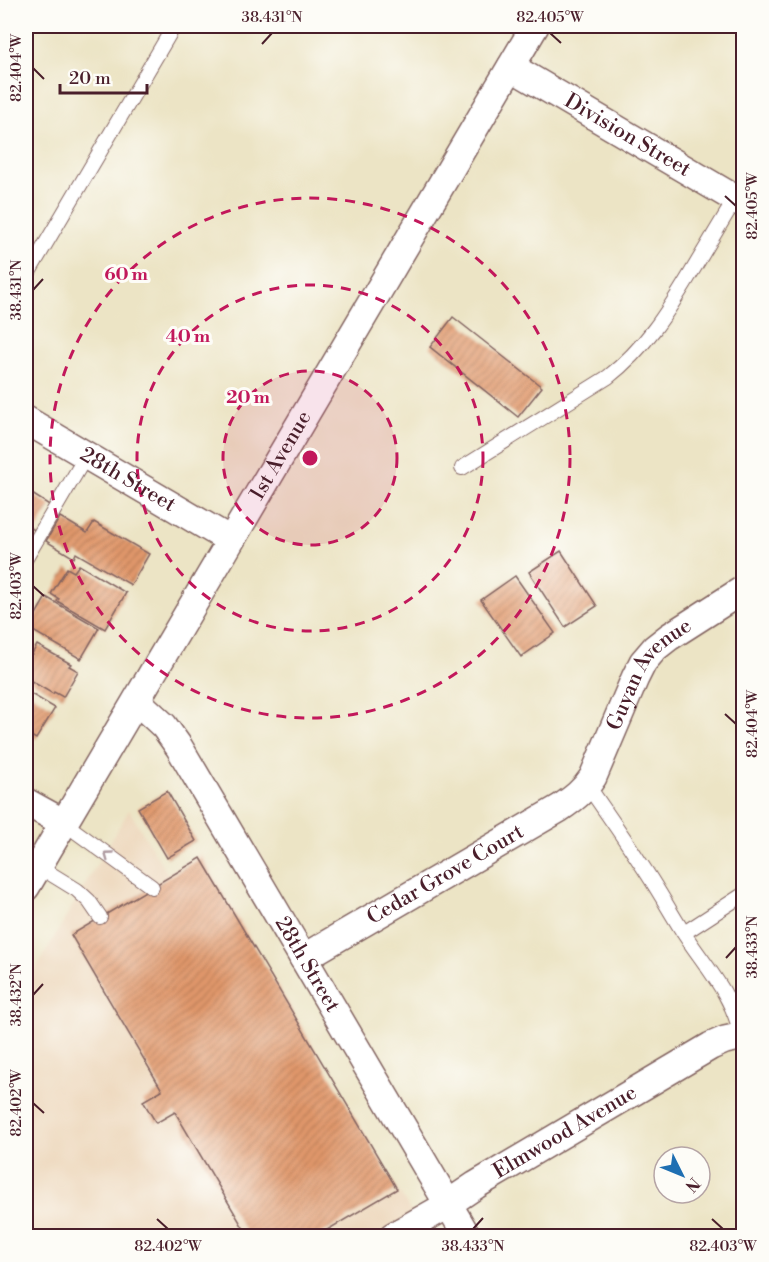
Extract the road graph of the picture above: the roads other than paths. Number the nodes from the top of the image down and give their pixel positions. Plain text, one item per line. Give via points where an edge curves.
1 (174, 26) edge
2 (535, 26) edge
3 (511, 67) junction
4 (741, 196) edge
5 (26, 277) edge
6 (26, 420) edge
7 (86, 456) junction
8 (462, 468) dead end
9 (230, 540) junction
10 (26, 558) edge
11 (744, 589) edge
12 (137, 700) junction
13 (586, 787) junction
14 (26, 802) edge
15 (64, 823) junction
16 (32, 876) edge
17 (152, 887) dead end
18 (744, 894) edge
19 (100, 917) dead end
20 (684, 933) junction
21 (303, 958) junction
22 (742, 1036) edge
23 (448, 1203) junction
24 (393, 1236) edge
25 (467, 1236) edge

1 - 5 lane
2 - 3 street, 1st Avenue
3 - 4 street, Division Street
3 - 9 street, 1st Avenue
4 - 8 lane via 673,303 624,364
6 - 7 street, 28th Street
7 - 9 street, 28th Street
7 - 10 lane
9 - 12 street, 1st Avenue
11 - 13 street, Guyan Avenue via 669,637 643,662
12 - 15 street, 1st Avenue
12 - 21 street, 28th Street via 179,747
13 - 20 lane via 640,862
13 - 21 street, Cedar Grove Court via 560,808
14 - 15 street
15 - 16 street, 1st Avenue
17 -> 15 lane
16 - 19 lane via 77,890
18 - 20 lane
20 - 22 lane via 724,990
21 - 23 street, 28th Street
22 - 23 street, Elmwood Avenue via 711,1046
23 - 24 street, Elmwood Avenue
23 - 25 street, 28th Street

